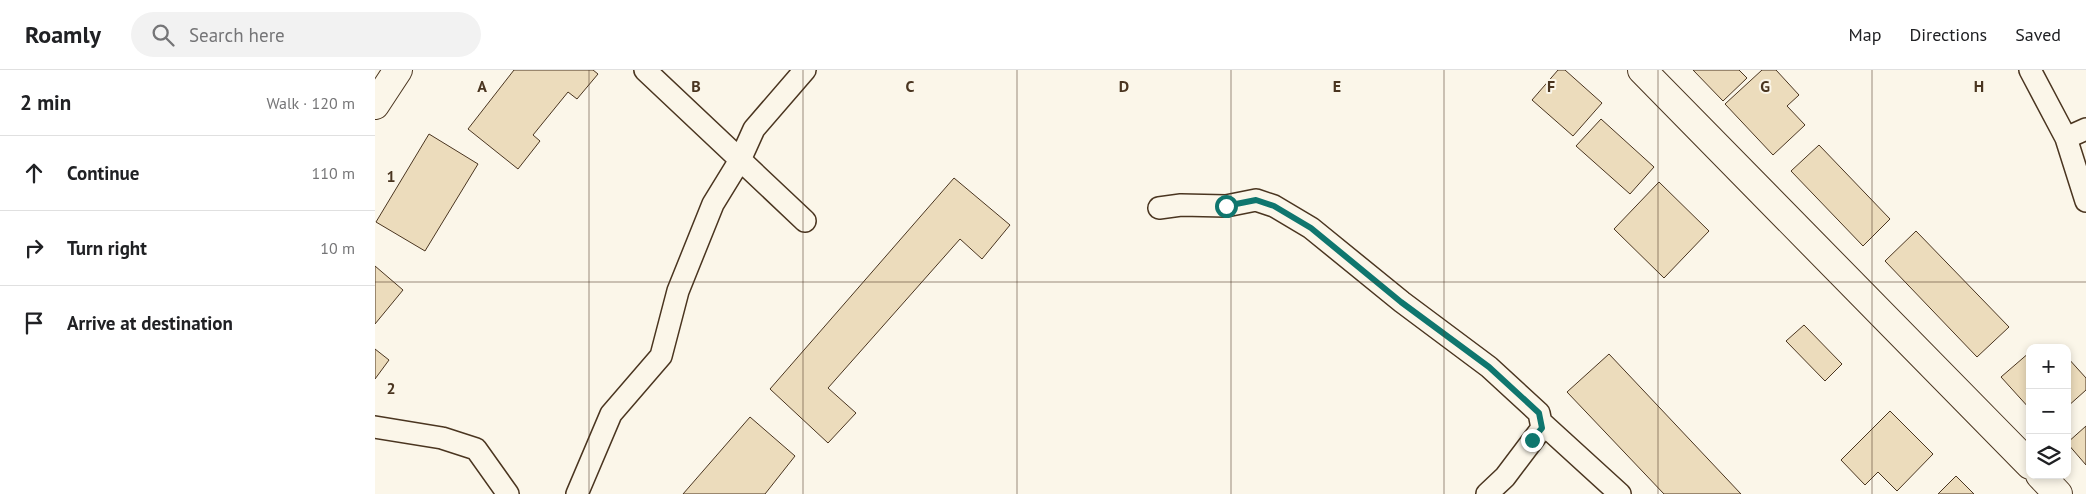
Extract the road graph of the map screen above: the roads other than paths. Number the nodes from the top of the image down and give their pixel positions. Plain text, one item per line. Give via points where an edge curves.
1 (398, 70) edge
2 (645, 70) edge
3 (805, 70) edge
4 (1642, 70) edge
5 (2030, 70) edge
6 (375, 105) edge
7 (2086, 129) edge
8 (2066, 138) junction
9 (740, 160) junction
10 (2086, 201) edge
11 (1159, 208) dead end
12 (805, 221) dead end
13 (1541, 422) junction
14 (375, 428) edge
15 (2026, 461) edge
16 (2044, 479) edge
17 (508, 494) edge
18 (577, 494) edge
19 (1487, 494) edge
20 (1620, 494) edge
21 (2058, 494) edge

1 - 6 main road
2 - 9 street
3 - 9 street via 754,128
4 - 15 main road
5 - 8 street
7 - 8 street
8 - 10 street
9 - 12 street
9 - 18 street via 713,204 678,291 661,356 611,414
11 - 13 street via 1226,206 1256,200 1274,206 1311,228 1401,302 1489,367 1539,413
13 - 19 street via 1542,428 1505,477
13 - 20 street
14 - 17 street via 443,438 476,449
16 - 21 main road

